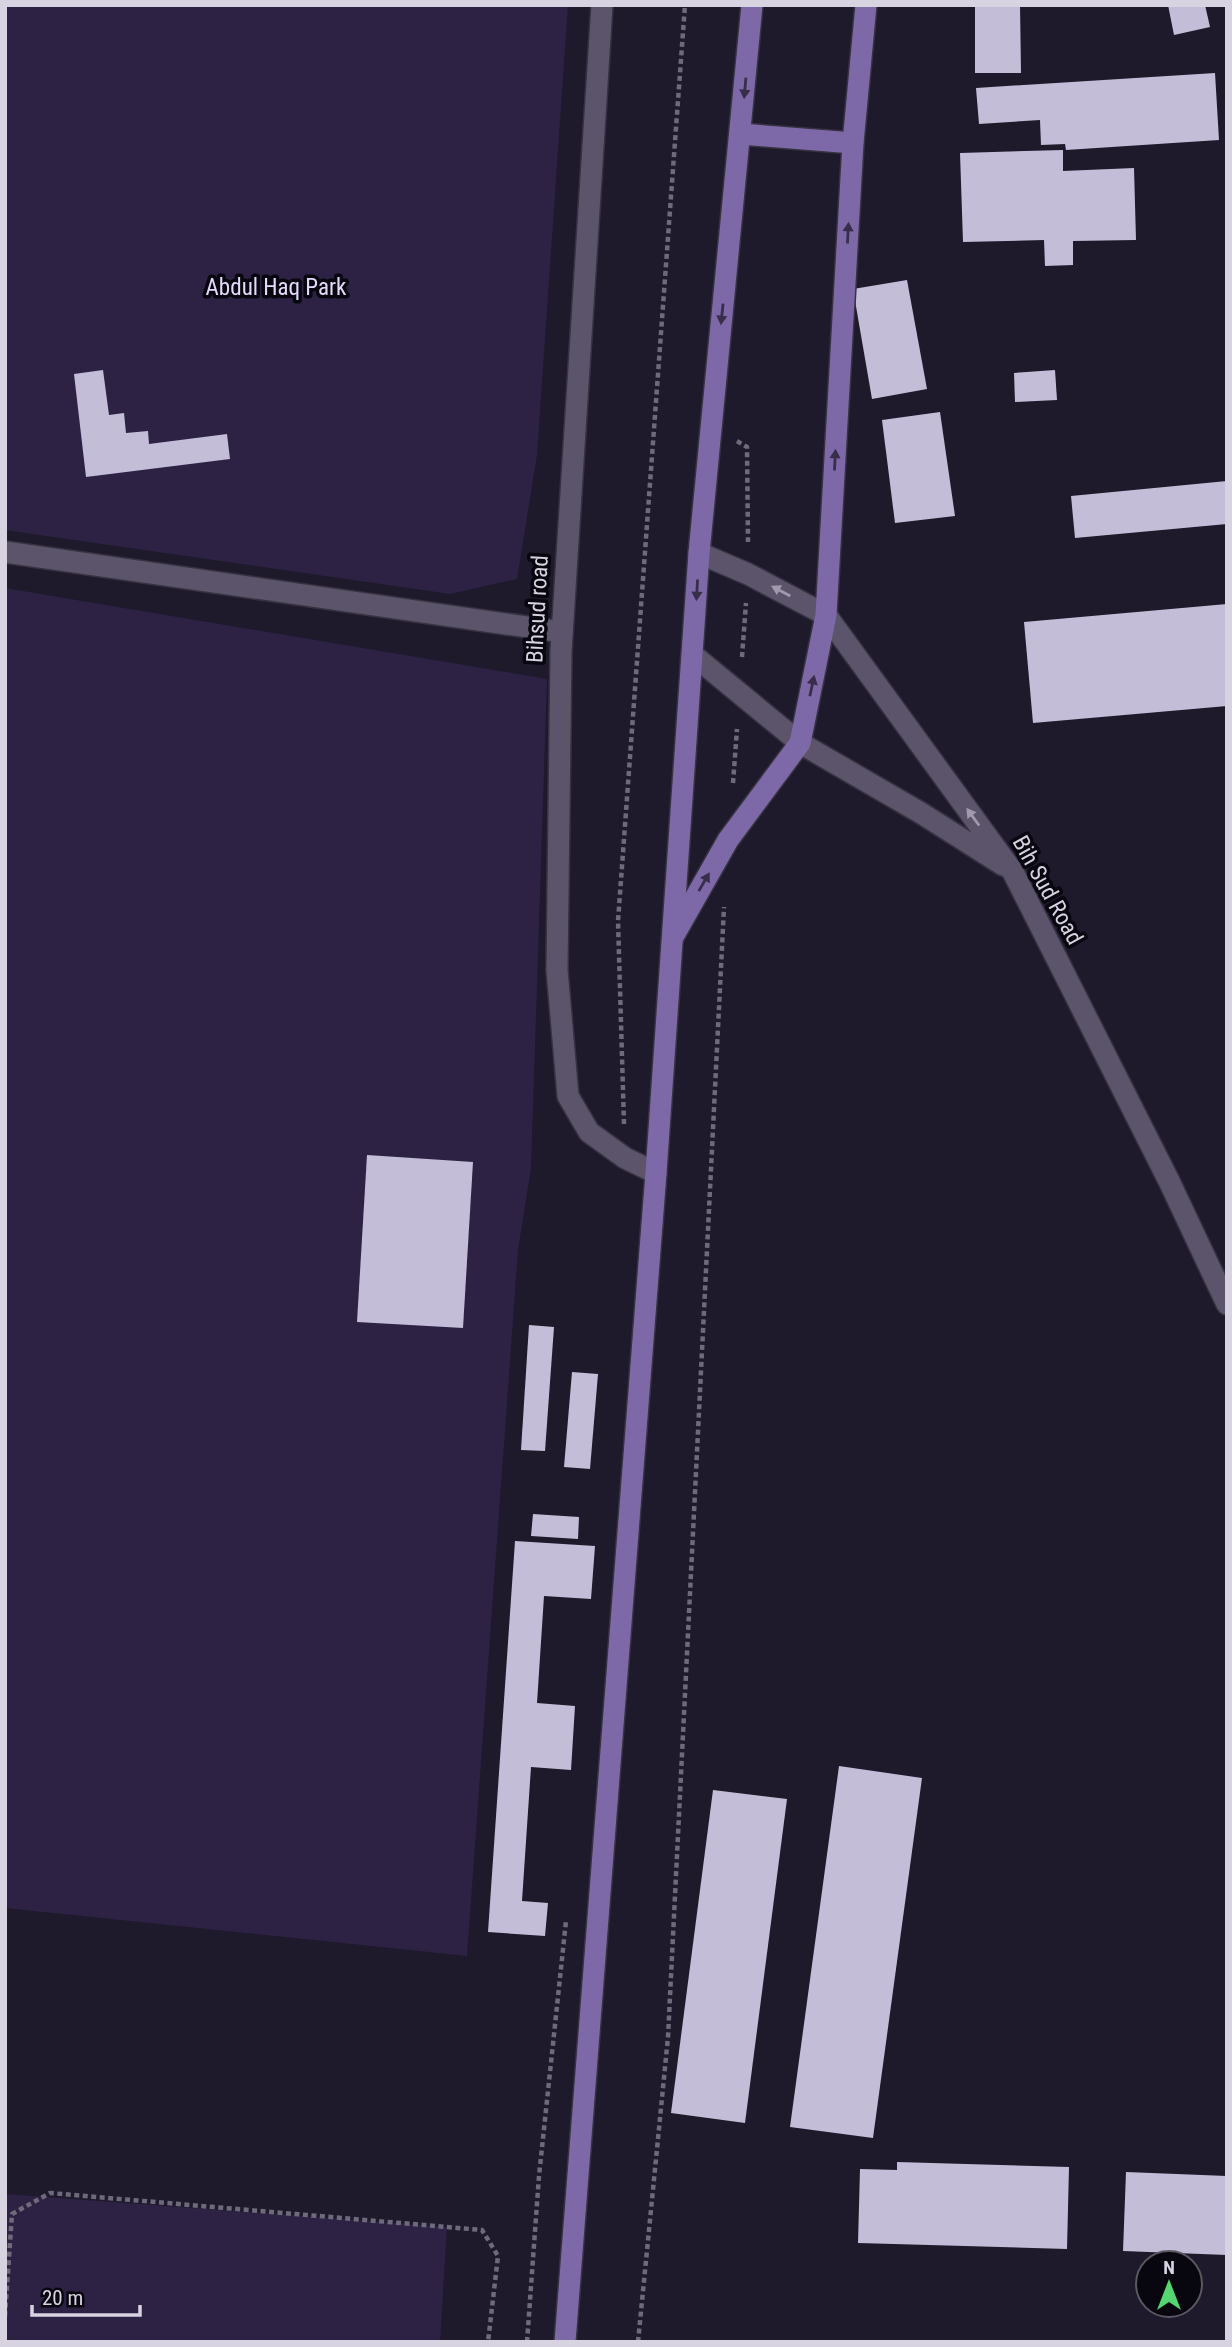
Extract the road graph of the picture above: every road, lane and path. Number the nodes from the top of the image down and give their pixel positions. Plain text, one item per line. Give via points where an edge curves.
1 (603, 5) edge
2 (752, 5) edge
3 (866, 5) edge
4 (741, 134) junction
5 (853, 143) junction
6 (710, 426) junction
7 (5, 552) edge
8 (699, 553) junction
9 (748, 574) junction
10 (826, 615) junction
11 (562, 632) junction
12 (693, 655) junction
13 (740, 696) junction
14 (800, 743) junction
15 (733, 788) dead end
16 (1013, 872) junction
17 (724, 905) dead end
18 (671, 942) junction
19 (656, 1173) junction
20 (1227, 1304) edge
21 (5, 2316) edge
22 (488, 2342) edge
23 (565, 2342) edge
24 (638, 2342) edge

1 - 11 street, Bihsud road
2 -> 4 main road
3 - 5 main road
4 - 5 main road
4 -> 6 main road
10 -> 5 main road
6 - 8 main road
6 - 9 path via 747,447
7 - 11 street
8 - 9 street, Bih Sud Road
8 -> 12 main road
10 -> 9 street, Bih Sud Road
9 - 13 path
14 -> 10 main road
16 -> 10 street, Bih Sud Road
11 - 19 street, Bihsud road via 557,970 568,1097 589,1132
12 - 13 street
12 - 18 main road
13 - 14 street
13 - 15 path
14 - 16 street
18 -> 14 main road via 728,840
16 - 20 street, Bih Sud Road
17 - 24 path via 668,2037
18 - 19 main road
19 - 23 main road
21 - 22 path via 12,2214 50,2193 482,2230 498,2256

